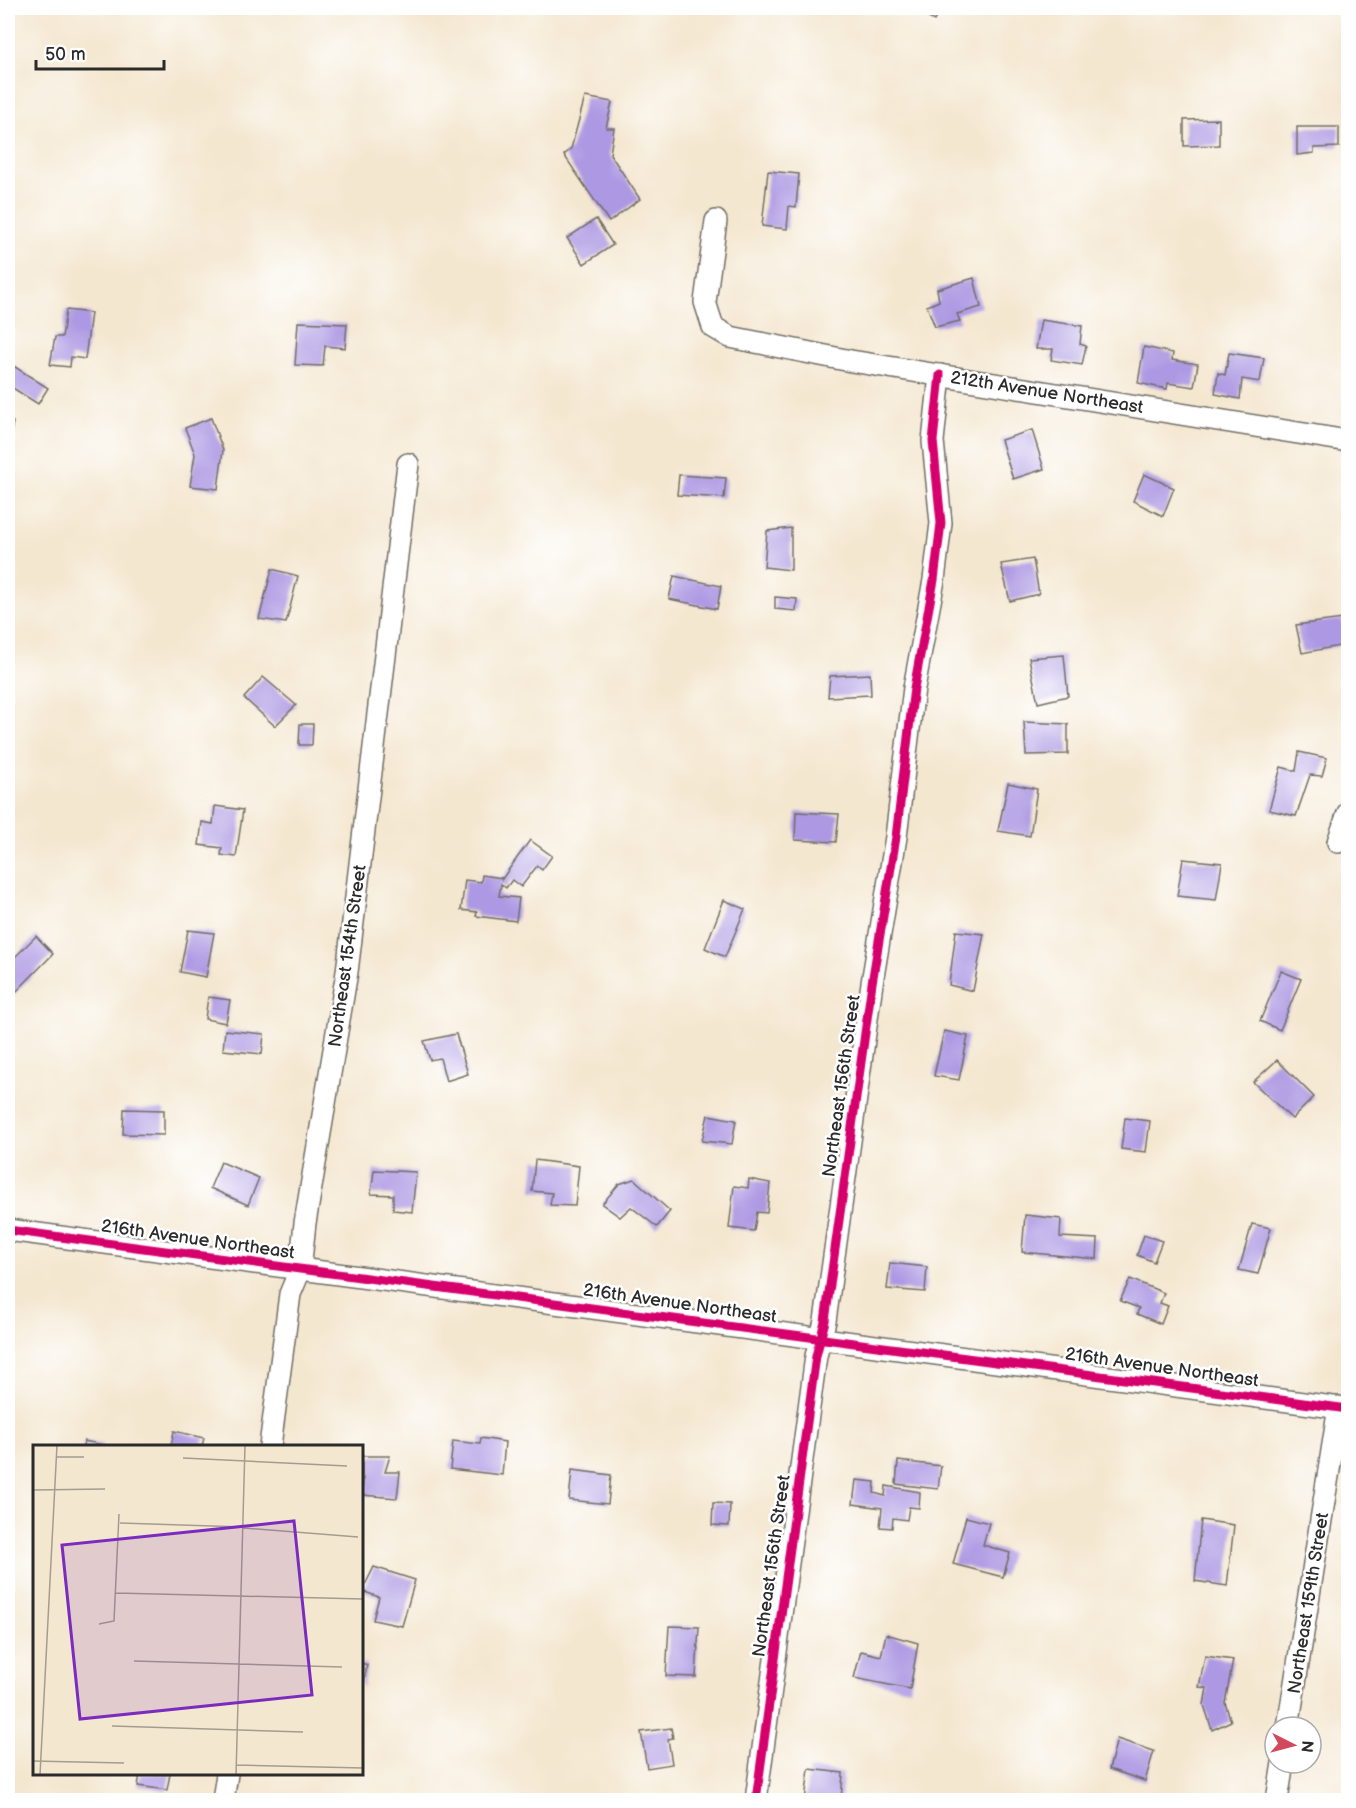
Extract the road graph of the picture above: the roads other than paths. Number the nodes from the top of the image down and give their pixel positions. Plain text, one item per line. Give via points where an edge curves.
1 (716, 221) dead end
2 (940, 375) junction
3 (1348, 441) edge
4 (408, 464) dead end
5 (1348, 813) edge
6 (1338, 842) dead end
7 (8, 1230) edge
8 (300, 1270) junction
9 (821, 1339) junction
10 (1346, 1404) edge
11 (270, 1445) edge
12 (1290, 1715) edge
13 (227, 1775) edge
14 (1281, 1775) edge
15 (224, 1800) edge
16 (756, 1800) edge
17 (1277, 1800) edge

1 - 2 street, 212th Avenue Northeast via 705,302 713,327 730,337
2 - 3 street, 212th Avenue Northeast
2 - 9 street, Northeast 156th Street via 933,441 940,523 934,580 914,688 896,837
4 - 8 street, Northeast 154th Street via 347,972
5 - 6 street
7 - 8 street, 216th Avenue Northeast
8 - 9 street, 216th Avenue Northeast
8 - 11 street, Northeast 154th Street via 290,1294
9 - 10 street, 216th Avenue Northeast
9 - 16 street, Northeast 156th Street
10 - 12 street, Northeast 159th Street
13 - 15 street
14 - 17 street

